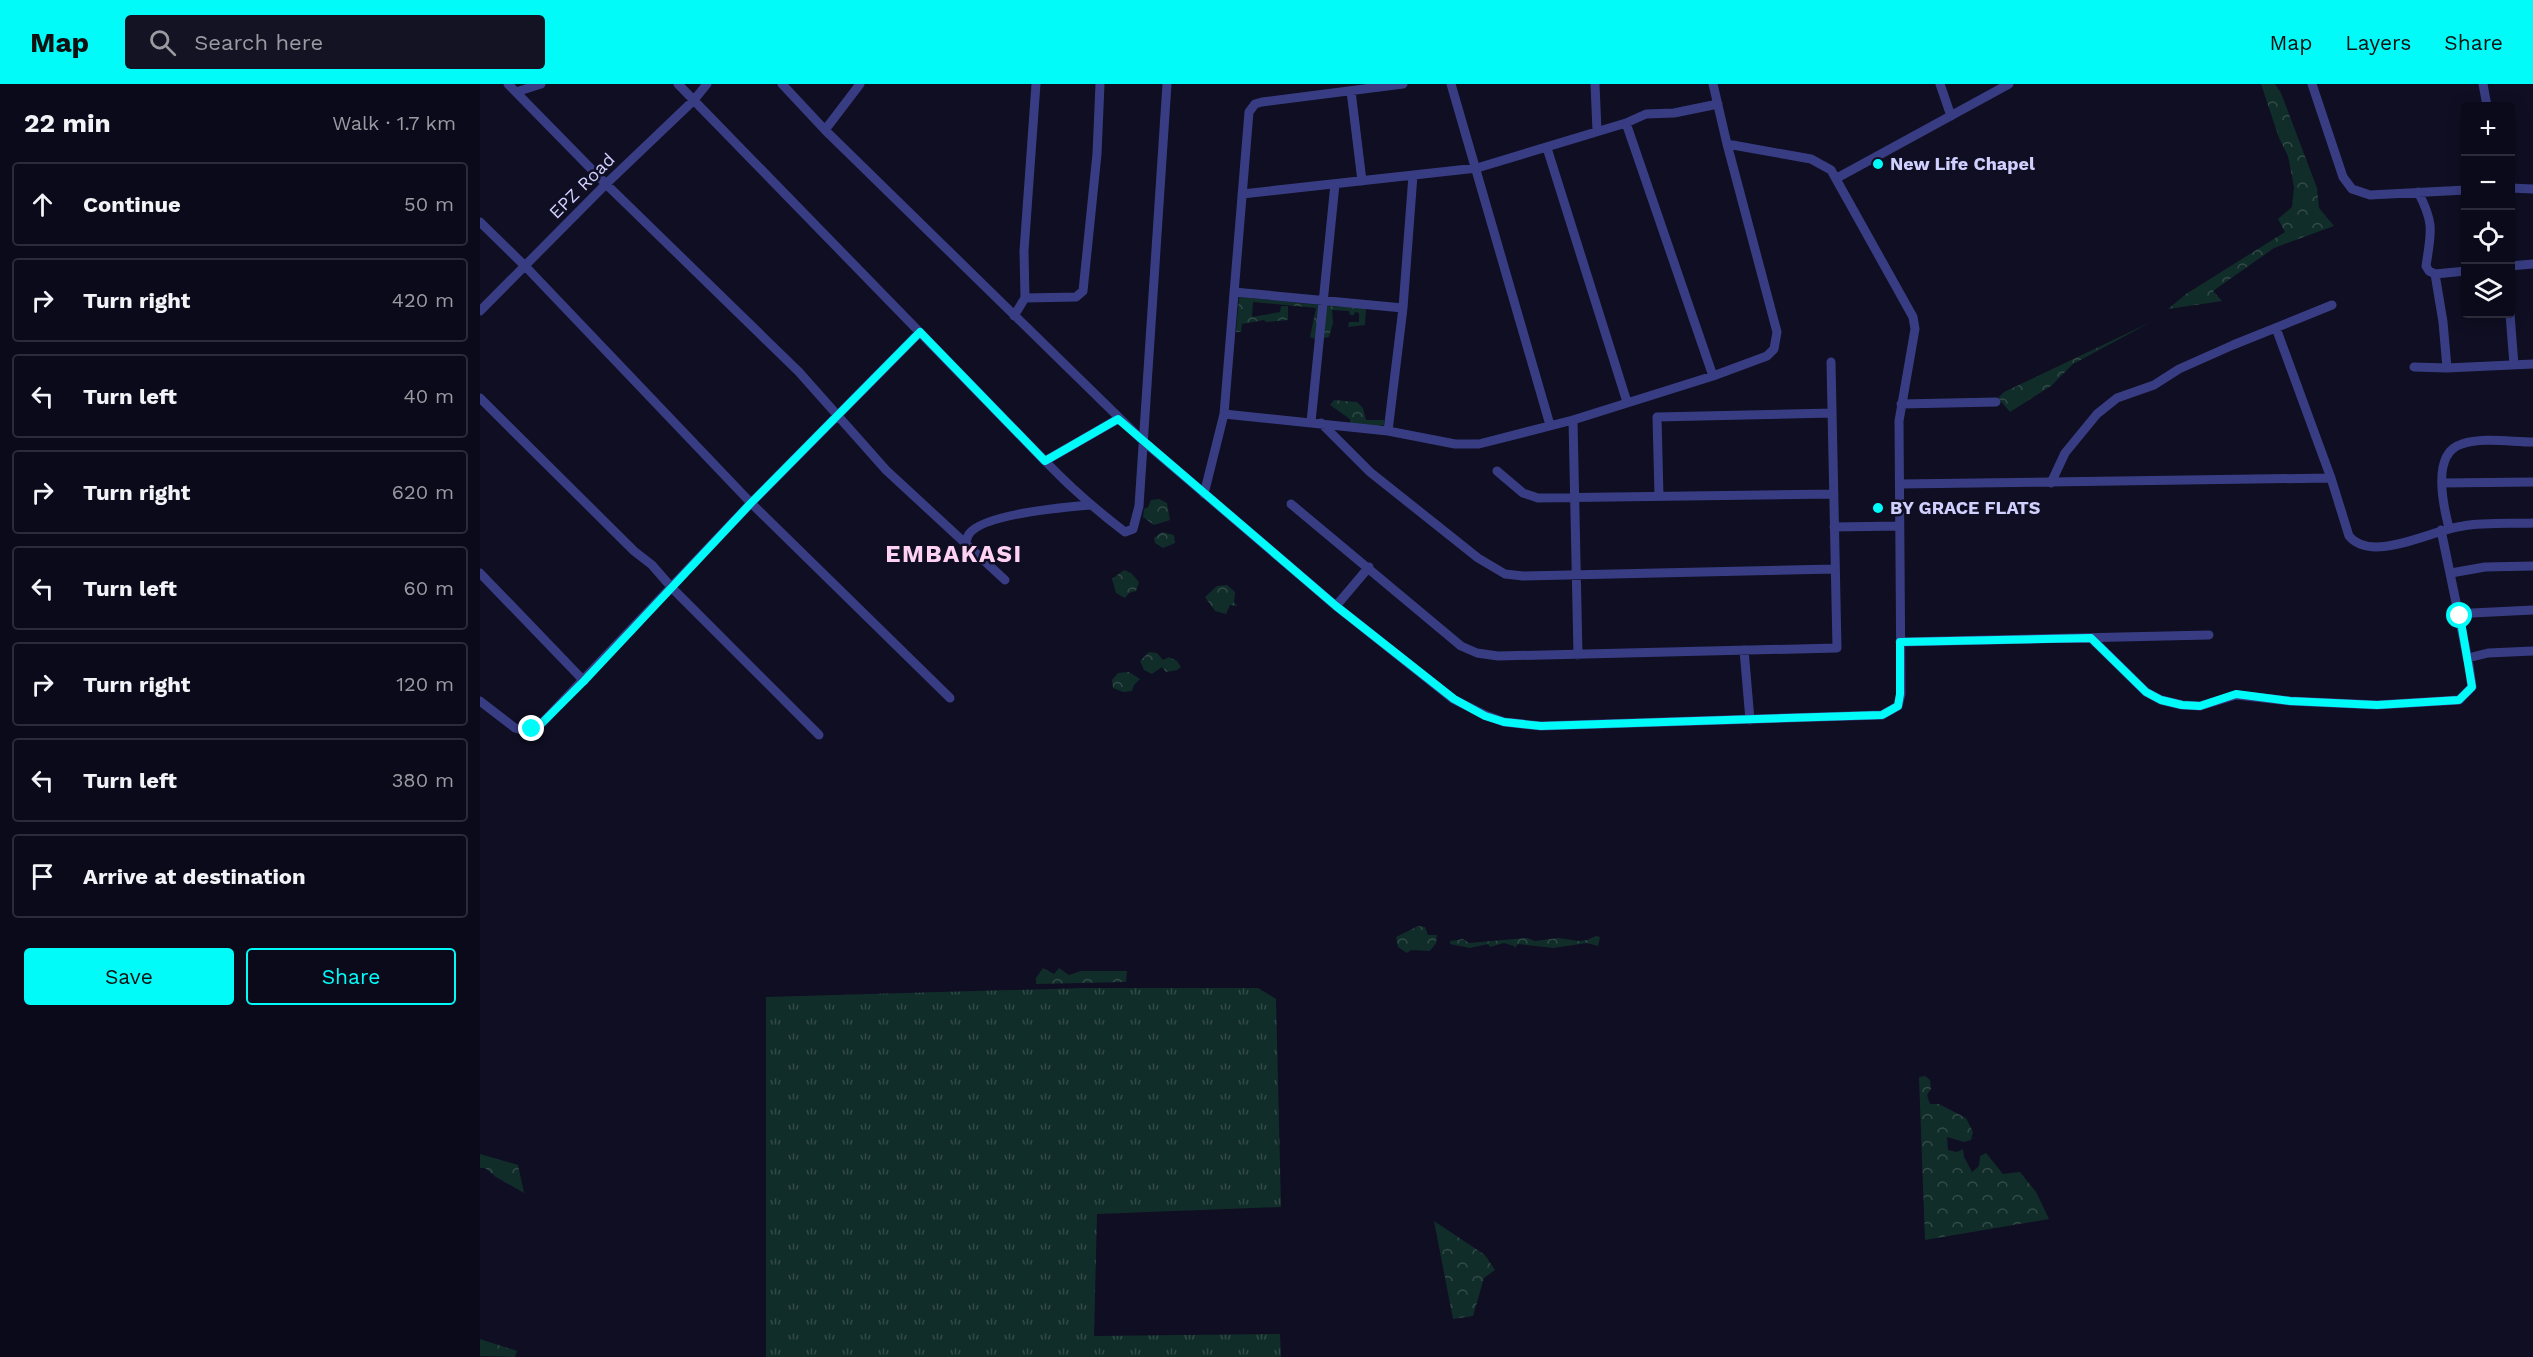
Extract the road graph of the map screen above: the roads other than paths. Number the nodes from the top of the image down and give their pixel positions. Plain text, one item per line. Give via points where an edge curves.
1 (508, 84) edge
2 (541, 84) edge
3 (678, 84) edge
4 (707, 84) edge
5 (782, 84) edge
6 (860, 84) edge
7 (1036, 84) edge
8 (1100, 84) edge
9 (1167, 84) edge
10 (1403, 84) edge
11 (1451, 84) edge
12 (1596, 84) edge
13 (1713, 84) edge
14 (1940, 84) edge
15 (2009, 84) edge
16 (2312, 84) edge
17 (2483, 84) edge
18 (1351, 90) junction
19 (516, 92) junction
20 (694, 100) junction
21 (2486, 102) edge
22 (1718, 104) junction
23 (1951, 116) junction
24 (1626, 123) junction
25 (825, 130) junction
26 (1597, 131) junction
27 (1727, 144) junction
28 (1547, 148) junction
29 (1477, 168) junction
30 (1413, 176) junction
31 (1837, 178) junction
32 (1362, 181) junction
33 (606, 184) junction
34 (1335, 184) junction
35 (2515, 188) edge
36 (2533, 189) edge
37 (2461, 190) edge
38 (2418, 192) junction
39 (1242, 194) junction
40 (480, 222) edge
41 (2533, 264) edge
42 (2515, 266) edge
43 (526, 267) junction
44 (2461, 271) edge
45 (2435, 274) junction
46 (1234, 292) junction
47 (1025, 298) junction
48 (1324, 301) junction
49 (2332, 305) dead end
50 (1403, 308) junction
51 (480, 311) edge
52 (1014, 316) junction
53 (2510, 318) edge
54 (2276, 328) junction
55 (920, 332) junction
56 (1831, 362) dead end
57 (2533, 364) edge
58 (2514, 365) junction
59 (2414, 367) dead end
60 (2446, 368) junction
61 (1713, 376) junction
62 (480, 398) edge
63 (1627, 402) junction
64 (1996, 402) dead end
65 (1901, 404) junction
66 (1832, 413) junction
67 (1224, 414) junction
68 (838, 417) junction
69 (1118, 419) junction
70 (1573, 420) junction
71 (1316, 423) junction
72 (1550, 425) junction
73 (1388, 431) junction
74 (1143, 441) junction
75 (2533, 442) edge
76 (1045, 461) junction
77 (1497, 471) dead end
78 (2331, 478) junction
79 (2533, 482) edge
80 (2051, 483) junction
81 (2442, 483) junction
82 (1900, 484) junction
83 (1204, 494) junction
84 (1834, 494) junction
85 (1659, 496) junction
86 (1573, 498) junction
87 (751, 503) junction
88 (1291, 504) dead end
89 (1090, 505) junction
90 (2533, 523) edge
91 (1899, 526) junction
92 (1834, 527) junction
93 (2445, 529) junction
94 (965, 543) junction
95 (2533, 566) edge
96 (1369, 567) junction
97 (1835, 569) junction
98 (480, 573) edge
99 (2451, 573) junction
100 (1576, 574) junction
101 (1005, 580) dead end
102 (672, 588) junction
103 (1336, 606) junction
104 (2533, 610) edge
105 (2460, 616) junction
106 (2209, 635) dead end
107 (2091, 638) junction
108 (1900, 642) junction
109 (1744, 651) junction
110 (2533, 651) edge
111 (1578, 655) junction
112 (2468, 658) junction
113 (584, 681) junction
114 (950, 698) dead end
115 (480, 701) edge
116 (1750, 720) junction
117 (819, 735) dead end

1 - 19 street
2 - 19 street
3 - 20 street
4 - 20 street, EPZ Road
5 - 25 street
6 - 25 street
7 - 47 street via 1024,251
8 - 47 street via 1083,291 1076,297
9 - 74 street
10 - 18 street
11 - 29 street
12 - 26 street
13 - 22 street
14 - 23 street
15 - 23 street
16 - 38 street via 2345,183 2370,195
17 - 21 street
18 - 32 street
18 - 39 street via 1255,104 1247,116
19 - 33 street
20 - 33 street, EPZ Road
20 - 55 street
22 - 24 street via 1646,114
22 - 27 street
23 - 31 street
24 - 26 street
24 - 61 street
25 - 52 street
26 - 28 street
27 - 31 street via 1811,159 1822,163
27 - 61 street via 1777,343 1767,356
28 - 29 street
28 - 63 street
29 - 30 street
29 - 72 street
30 - 32 street
30 - 50 street
31 - 65 street via 1913,317 1913,339
32 - 34 street
33 - 43 street, EPZ Road
33 - 68 street via 799,372
34 - 39 street
34 - 48 street
35 - 36 street
37 - 38 street
38 - 45 street via 2432,227 2426,266
39 - 46 street
40 - 43 street
41 - 42 street
43 - 51 street, EPZ Road
43 - 87 street
44 - 45 street
45 - 60 street
46 - 48 street
46 - 67 street
47 - 52 street
48 - 50 street
48 - 71 street
49 - 54 street
50 - 73 street
52 - 69 street
53 - 58 street
54 - 78 street
54 - 80 street via 2179,369 2154,385 2117,398 2097,414 2065,453
55 - 68 street
55 - 76 street
56 - 66 street
57 - 58 street
58 - 60 street
59 - 60 street
61 - 63 street
62 - 102 street
63 - 70 street
64 - 65 street
65 - 82 street
66 - 84 street
66 - 85 street via 1657,417
67 - 71 street
67 - 83 street
68 - 87 street
68 - 94 street via 886,470
69 - 74 street
69 - 76 street
70 - 72 street
70 - 86 street
71 - 73 street
71 - 100 street via 1370,472 1487,565 1514,576
72 - 73 street via 1479,444 1455,444
74 - 83 street
74 - 89 street via 1139,506 1133,529 1125,532
75 - 81 street via 2458,445 2445,460
76 - 89 street
77 - 86 street via 1529,496
78 - 80 street
78 - 93 street via 2354,543 2369,548 2392,546
79 - 81 street
80 - 82 street
81 - 93 street
82 - 91 street
83 - 103 street
84 - 85 street
84 - 92 street
85 - 86 street
86 - 100 street
87 - 102 street
87 - 114 street
88 - 96 street
89 - 94 street via 1049,508 987,523 969,533
90 - 93 street
91 - 92 street
91 - 108 street
92 - 97 street
93 - 99 street
94 - 101 street
95 - 99 street via 2485,567
96 - 103 street
96 - 111 street via 1468,650 1488,656
97 - 100 street
97 - 109 street via 1837,648
98 - 113 street
99 - 105 street
100 - 111 street
102 - 113 street
102 - 117 street
103 - 116 street via 1454,699 1504,722 1541,726
104 - 105 street
105 - 112 street
106 - 107 street
107 - 108 street
107 - 112 street via 2146,692 2161,700 2200,706 2236,694 2377,705 2459,700 2472,687
108 - 116 street via 1900,694 1898,706 1892,710 1882,715
109 - 111 street
109 - 116 street
110 - 112 street
113 - 115 street via 542,723 525,731 515,728

